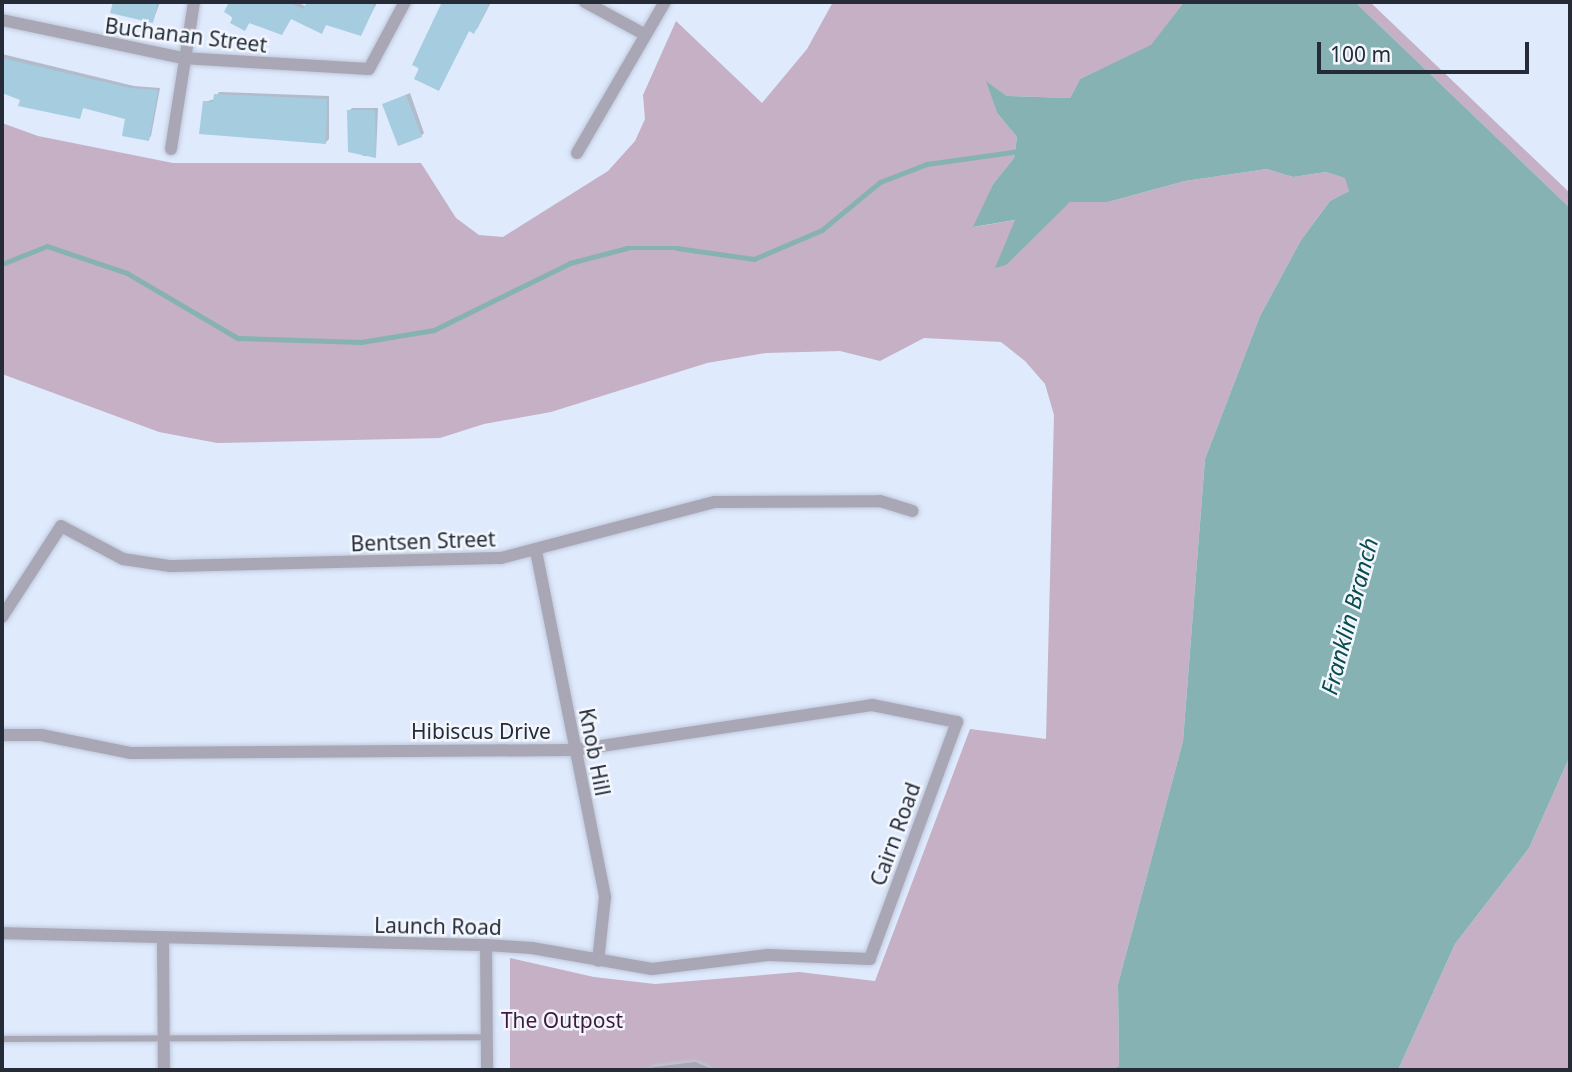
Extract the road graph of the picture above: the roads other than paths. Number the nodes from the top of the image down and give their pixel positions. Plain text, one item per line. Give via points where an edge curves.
1 (194, 2) edge
2 (405, 2) edge
3 (585, 2) edge
4 (665, 2) edge
5 (2, 20) edge
6 (644, 34) junction
7 (183, 58) junction
8 (170, 149) dead end
9 (577, 153) dead end
10 (913, 511) dead end
11 (536, 551) junction
12 (2, 617) edge
13 (957, 722) joint
14 (2, 734) edge
15 (575, 750) junction
16 (2, 933) edge
17 (163, 939) junction
18 (486, 945) junction
19 (870, 959) joint
20 (598, 961) junction
21 (164, 1037) junction
22 (487, 1037) junction
23 (2, 1039) edge
24 (164, 1070) edge
25 (487, 1070) edge
26 (654, 1070) edge
27 (707, 1070) edge

1 - 7 street
2 - 7 street, Buchanan Street via 369,69
3 - 6 street
4 - 6 street
5 - 7 street, Buchanan Street
6 - 9 street
7 - 8 street
10 - 11 street, Bentsen Street via 880,501 715,502
11 - 12 street, Bentsen Street via 479,560 170,566 123,559 61,526
11 - 15 street, Knob Hill
13 - 15 street, Hibiscus Drive via 872,705
13 - 19 street, Cairn Road
14 - 15 street, Hibiscus Drive via 41,735 131,753
15 - 20 street, Knob Hill via 607,915
16 - 17 street, Launch Road
17 - 18 street, Launch Road
17 - 21 street
18 - 20 street, Launch Road via 532,948
18 - 22 street
19 - 20 street, Launch Road via 768,955 652,969
21 - 22 lane
21 - 23 lane
21 - 24 street
22 - 25 street
26 - 27 lane via 695,1065

